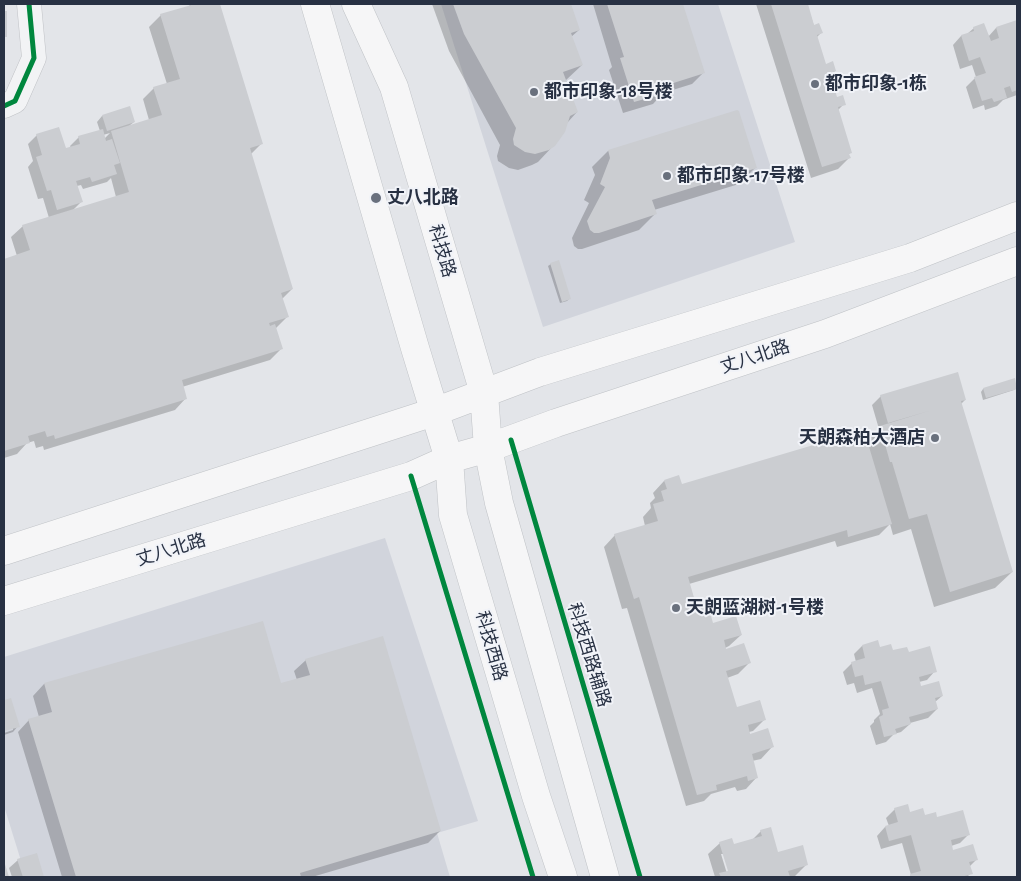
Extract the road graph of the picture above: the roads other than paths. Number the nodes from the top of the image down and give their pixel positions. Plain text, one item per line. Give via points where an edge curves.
1 (29, 4) edge
2 (315, 4) edge
3 (356, 4) edge
4 (4, 106) edge
5 (1017, 216) edge
6 (1017, 261) edge
7 (484, 392) junction
8 (434, 412) junction
9 (488, 448) junction
10 (449, 459) junction
11 (4, 551) edge
12 (4, 601) edge
13 (563, 877) edge
14 (605, 877) edge

1 - 4 street via 34,58 15,100
2 - 8 main road
3 - 7 main road, 科技路 via 394,88
5 - 7 main road via 910,258
6 - 9 main road, 丈八北路 via 825,334
7 - 8 main road
7 - 9 main road, 科技路
8 - 10 main road, 科技西路
8 - 11 main road
9 - 10 main road, 丈八北路
9 - 14 main road via 499,504
10 - 12 main road, 丈八北路 via 388,484
10 - 13 main road, 科技西路 via 453,515

